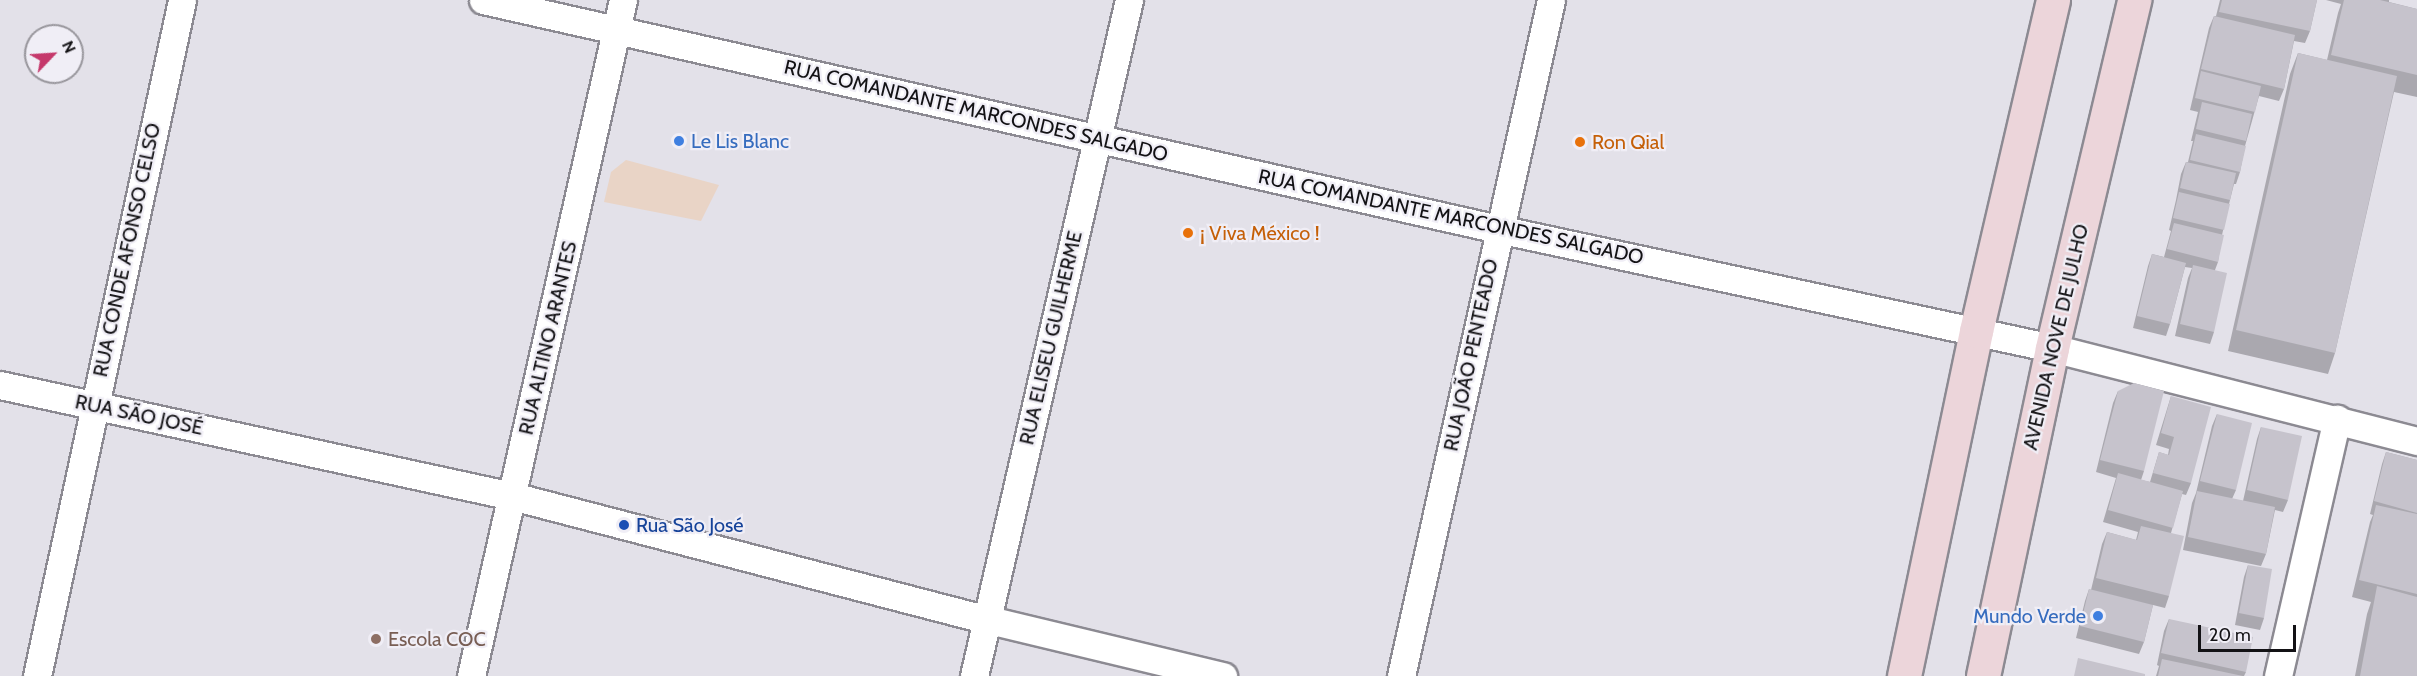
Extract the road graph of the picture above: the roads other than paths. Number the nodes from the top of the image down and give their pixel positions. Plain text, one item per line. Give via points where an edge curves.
1 (182, 0) edge
2 (483, 0) edge
3 (623, 0) edge
4 (1129, 0) edge
5 (1551, 0) edge
6 (2053, 0) edge
7 (2134, 0) edge
8 (617, 28) junction
9 (1097, 139) junction
10 (1498, 229) junction
11 (1976, 331) junction
12 (2052, 348) junction
13 (0, 385) edge
14 (93, 405) junction
15 (2337, 419) junction
16 (2417, 441) edge
17 (512, 496) junction
18 (985, 620) junction
19 (37, 676) edge
20 (471, 676) edge
21 (974, 676) edge
22 (1223, 676) edge
23 (1401, 676) edge
24 (1904, 676) edge
25 (1983, 676) edge
26 (2278, 676) edge

1 - 14 street, RUA CONDE AFONSO CELSO
2 - 8 street, RUA COMANDANTE MARCONDES SALGADO
3 - 8 street, RUA ALTINO ARANTES
4 - 9 street, RUA ELISEU GUILHERME
5 - 10 street, RUA JOÃO PENTEADO
6 - 11 main road
7 - 12 main road, AVENIDA NOVE DE JULHO
8 - 9 street, RUA COMANDANTE MARCONDES SALGADO
8 - 17 street, RUA ALTINO ARANTES
9 - 10 street, RUA COMANDANTE MARCONDES SALGADO
9 - 18 street, RUA ELISEU GUILHERME
10 - 11 street, RUA COMANDANTE MARCONDES SALGADO
10 - 23 street, RUA JOÃO PENTEADO
11 - 12 street, RUA COMANDANTE MARCONDES SALGADO
11 - 24 main road
12 - 15 street, RUA COMANDANTE MARCONDES SALGADO
12 - 25 main road, AVENIDA NOVE DE JULHO
13 - 14 street, RUA SÃO JOSÉ
14 - 17 street, RUA SÃO JOSÉ
14 - 19 street, RUA CONDE AFONSO CELSO
15 - 16 street, RUA COMANDANTE MARCONDES SALGADO
15 - 26 street
17 - 18 street, RUA SÃO JOSÉ
17 - 20 street, RUA ALTINO ARANTES
18 - 21 street, RUA ELISEU GUILHERME
18 - 22 street, RUA SÃO JOSÉ

